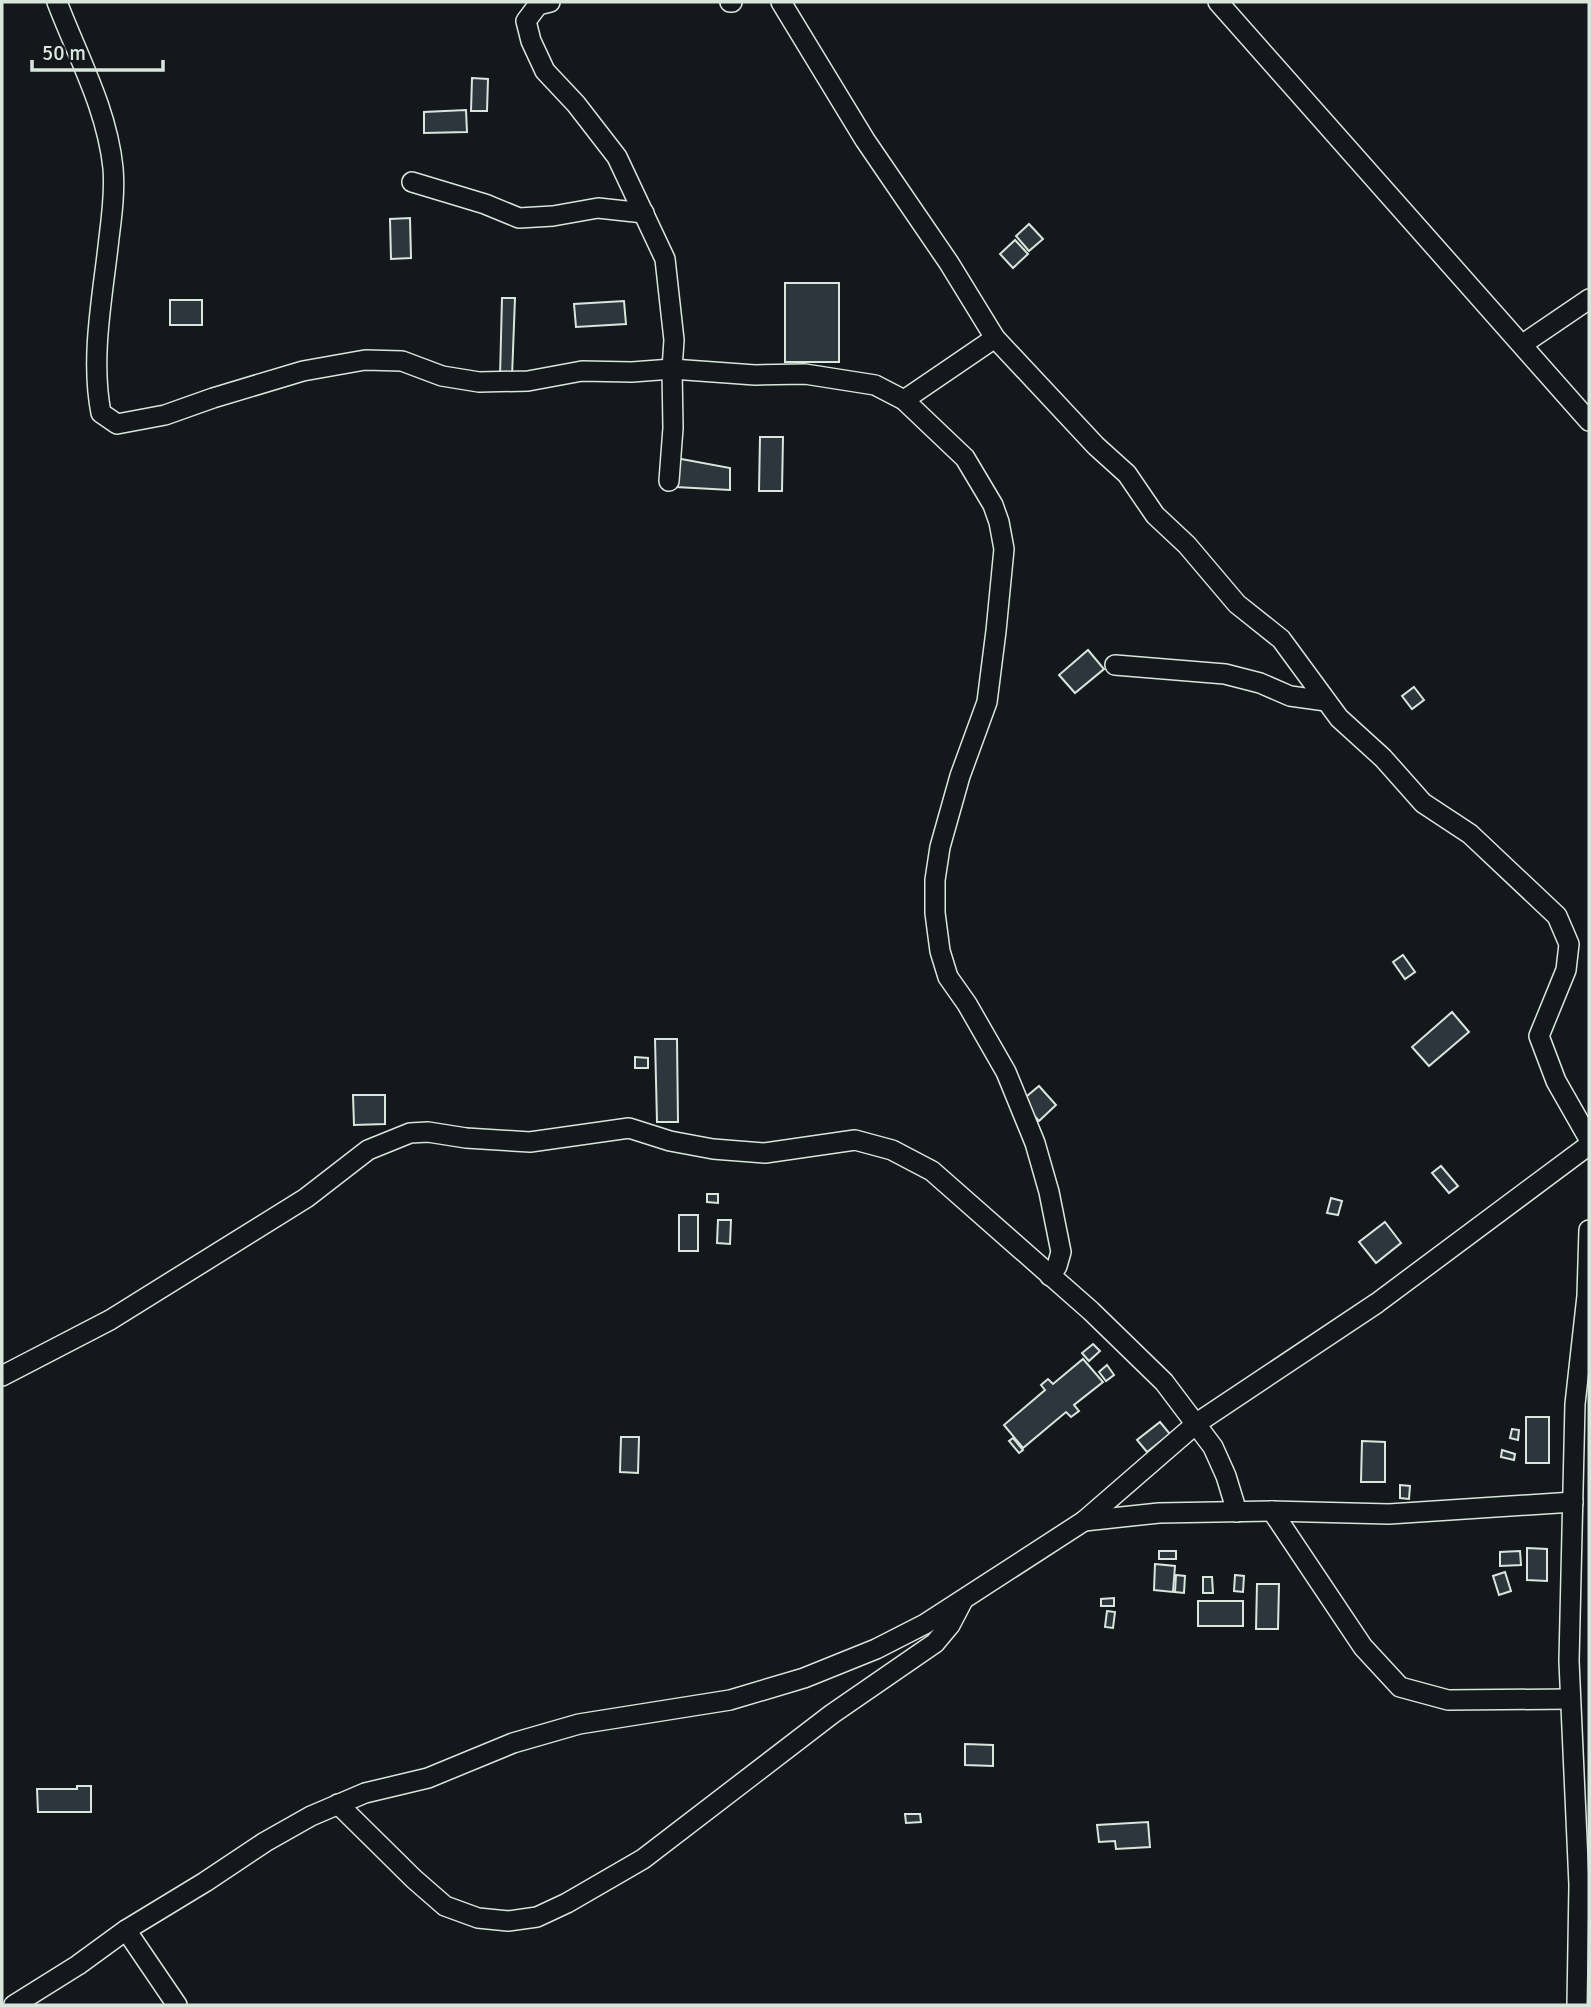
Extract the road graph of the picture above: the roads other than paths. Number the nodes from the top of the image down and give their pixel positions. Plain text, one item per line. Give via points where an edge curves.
1 (57, 2) edge
2 (550, 2) edge
3 (781, 2) edge
4 (1218, 2) edge
5 (412, 182) dead end
6 (644, 213) junction
7 (1589, 299) edge
8 (995, 338) junction
9 (1523, 345) junction
10 (672, 369) junction
11 (904, 400) junction
12 (1589, 421) edge
13 (669, 481) dead end
14 (1115, 665) dead end
15 (1325, 701) junction
16 (1589, 1139) edge
17 (1589, 1145) edge
18 (1589, 1230) edge
19 (1050, 1276) junction
20 (2, 1376) edge
21 (1582, 1399) edge
22 (1197, 1423) junction
23 (1573, 1502) junction
24 (1272, 1511) junction
25 (1237, 1512) junction
26 (1084, 1521) junction
27 (962, 1600) junction
28 (1570, 1699) junction
29 (338, 1804) junction
30 (1584, 1885) edge
31 (126, 1930) junction
32 (14, 2005) edge
33 (177, 2005) edge
34 (1577, 2005) edge

1 - 10 street via 89,74 113,169 96,387 102,413 117,424 165,415 303,371 365,360 402,361 442,376 479,382 528,381 582,371
2 - 6 street via 538,5 526,21 531,41 545,71 617,156
3 - 8 street
4 - 9 street
5 - 6 street via 519,218 598,208
6 - 10 street via 665,259 674,340
7 - 9 street
8 - 11 street
8 - 15 street via 1128,474 1155,515 1237,604 1281,639
9 - 12 street
10 - 11 street via 806,374 875,385
10 - 13 street
11 - 19 street via 965,458 993,505 1002,536 987,702 940,847 936,913 948,977 1006,1072 1035,1143 1061,1252
14 - 15 street via 1225,674 1290,696
15 - 16 street via 1423,803 1470,834 1557,916 1569,943 1566,970 1539,1036 1556,1081
17 - 22 street via 1377,1303
18 - 21 street
19 - 20 street via 932,1171 892,1150 855,1140 765,1153 713,1149 629,1128 530,1142 410,1133 368,1150 306,1198 110,1320
19 - 22 street via 1155,1373
21 - 23 street
22 - 25 street via 1213,1447
22 - 26 street
23 - 24 street via 1389,1514
23 - 28 street
24 - 25 street
24 - 28 street via 1363,1647 1400,1687 1448,1700
25 - 26 street via 1159,1513
26 - 27 street
27 - 29 street via 876,1649 804,1678 730,1700 579,1724 428,1778
27 - 29 street via 935,1643 832,1714 643,1859 537,1917 508,1921 478,1918 445,1906
28 - 30 street
29 - 31 street via 285,1830
30 - 34 street
31 - 32 street
31 - 33 street

